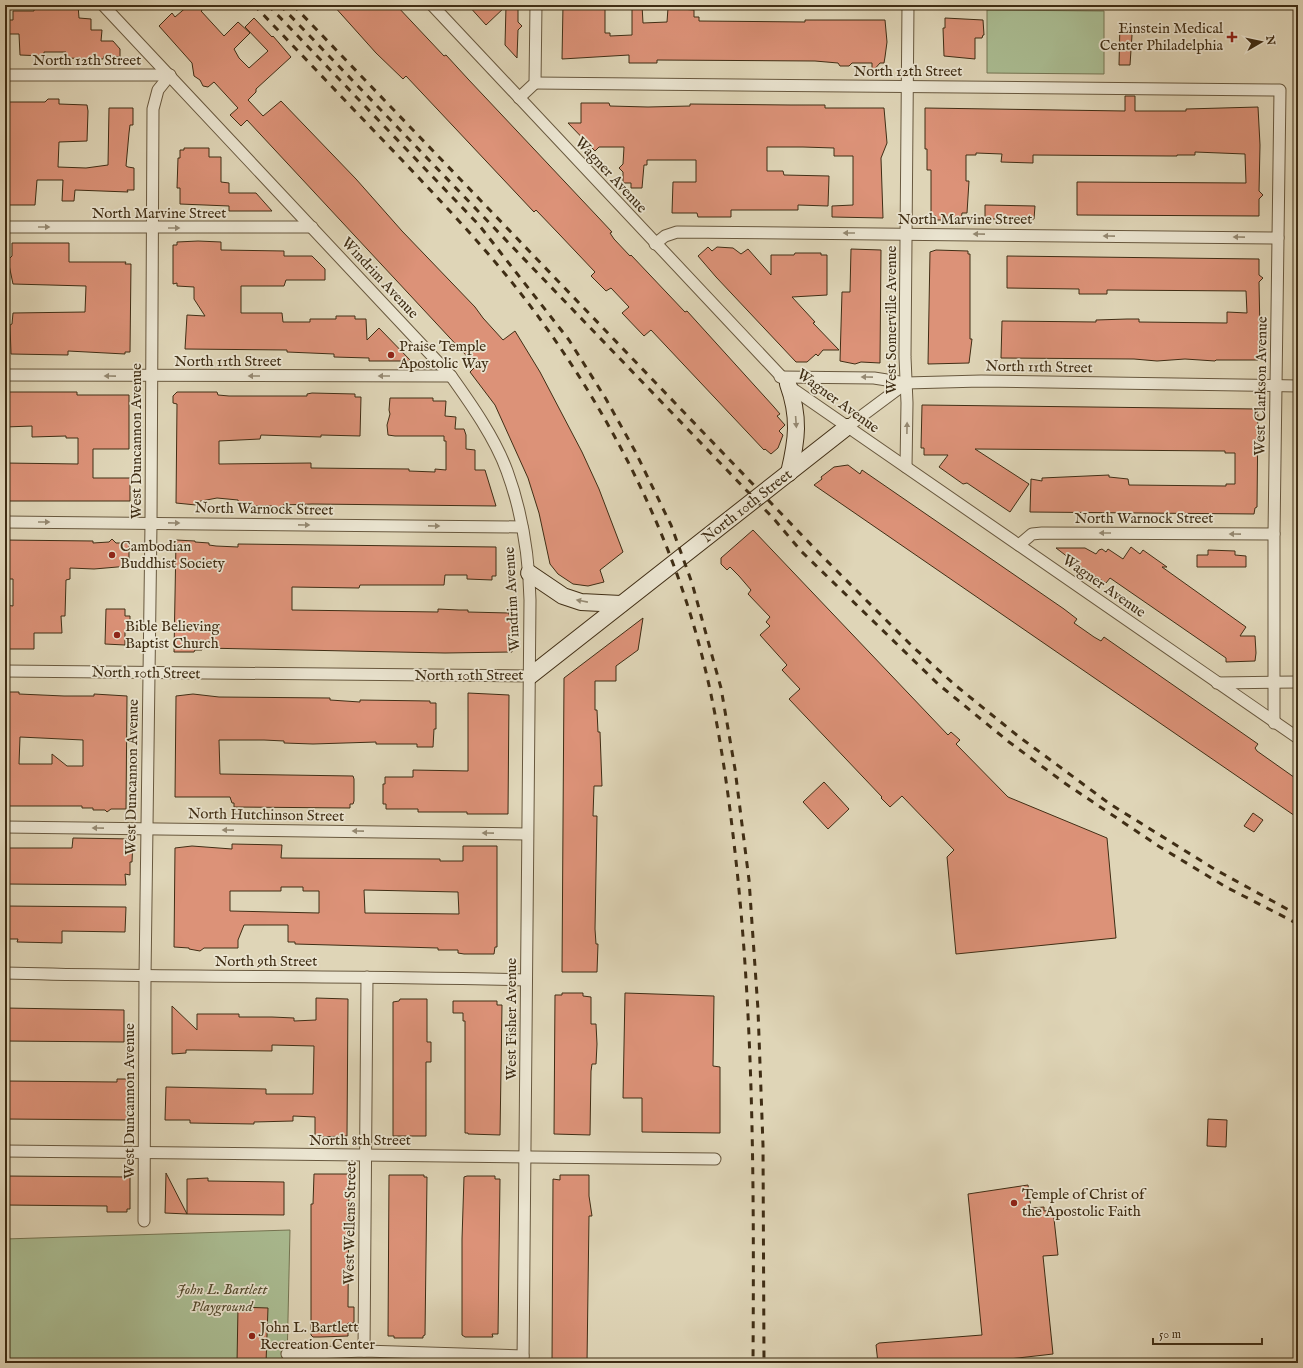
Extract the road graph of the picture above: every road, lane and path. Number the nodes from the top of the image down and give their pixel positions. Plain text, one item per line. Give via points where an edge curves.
1 (103, 5) edge
2 (432, 5) edge
3 (536, 5) edge
4 (908, 5) edge
5 (5, 75) edge
6 (170, 75) junction
7 (535, 83) junction
8 (908, 86) junction
9 (1280, 90) joint
10 (519, 98) junction
11 (5, 227) edge
12 (312, 227) junction
13 (154, 228) junction
14 (906, 234) junction
15 (1278, 238) junction
16 (655, 244) junction
17 (5, 375) edge
18 (151, 376) junction
19 (451, 376) junction
20 (784, 381) junction
21 (906, 383) junction
22 (1276, 386) junction
23 (1298, 386) edge
24 (847, 427) junction
25 (906, 467) junction
26 (789, 473) junction
27 (5, 522) edge
28 (151, 523) junction
29 (522, 527) junction
30 (1274, 534) junction
31 (1019, 545) junction
32 (529, 573) junction
33 (621, 604) junction
34 (5, 671) edge
35 (148, 673) junction
36 (530, 676) junction
37 (1274, 682) junction
38 (1298, 682) edge
39 (1217, 683) junction
40 (1274, 722) junction
41 (1298, 738) edge
42 (5, 827) edge
43 (146, 829) junction
44 (527, 834) junction
45 (5, 973) edge
46 (145, 977) junction
47 (367, 977) junction
48 (526, 980) junction
49 (5, 1151) edge
50 (144, 1153) junction
51 (366, 1156) junction
52 (525, 1157) junction
53 (715, 1159) dead end
54 (144, 1221) dead end
55 (364, 1350) junction
56 (287, 1354) dead end
57 (523, 1359) edge

1 - 6 street, Windrim Avenue
2 - 10 street, Wagner Avenue
3 - 7 street
4 - 8 street, West Somerville Avenue
5 - 6 street, North 12th Street
6 - 12 street, Windrim Avenue
6 - 13 street, West Duncannon Avenue via 158,90 153,109
7 - 8 street, North 12th Street
7 - 10 street
8 - 9 street, North 12th Street
8 - 14 street, West Somerville Avenue
9 - 15 street, West Clarkson Avenue
10 - 16 street, Wagner Avenue
11 -> 13 street, North Marvine Street
13 -> 12 street, North Marvine Street
12 - 19 street, Windrim Avenue
13 - 18 street, West Duncannon Avenue
15 -> 14 street, North Marvine Street
14 -> 16 street, North Marvine Street via 677,232 665,236
14 - 21 street, West Somerville Avenue
15 - 22 street, West Clarkson Avenue
16 - 20 street, Wagner Avenue
18 -> 17 street, North 11th Street
19 -> 18 street, North 11th Street
18 - 28 street, West Duncannon Avenue
19 - 29 street, Windrim Avenue via 481,420 507,470
21 -> 20 street, North 11th Street via 874,378 812,376
20 - 24 street, Wagner Avenue
20 -> 26 street via 794,406 797,427
21 - 22 street, North 11th Street via 981,381
21 - 24 street, North 10th Street
25 -> 21 street, West Somerville Avenue
22 - 23 street, North 11th Street
22 - 30 street, West Clarkson Avenue
24 - 25 street, Wagner Avenue
24 - 26 street, North 10th Street
25 - 31 street, Wagner Avenue
26 - 33 street, North 10th Street
27 -> 28 street, North Warnock Street
28 -> 29 street, North Warnock Street
28 - 35 street, West Duncannon Avenue
29 - 32 street, Windrim Avenue
30 -> 31 street, North Warnock Street via 1042,533 1026,537
30 - 37 street, West Clarkson Avenue
31 - 39 street, Wagner Avenue
33 -> 32 street via 581,602 563,596
32 - 36 street, Windrim Avenue
33 - 36 street, North 10th Street
34 - 35 street, North 10th Street
35 - 36 street, North 10th Street
35 - 43 street, West Duncannon Avenue
36 - 44 street, West Fisher Avenue
37 - 38 street
37 - 39 street
37 - 40 street
39 - 40 street, Wagner Avenue
40 - 41 street, Wagner Avenue
43 -> 42 street, North Hutchinson Street
44 -> 43 street, North Hutchinson Street
43 - 46 street, West Duncannon Avenue
44 - 48 street, West Fisher Avenue
45 - 46 street, North 9th Street
46 - 47 street, North 9th Street
46 - 50 street, West Duncannon Avenue
47 - 48 street, North 9th Street
47 - 51 street, West Wellens Street
48 - 52 street, West Fisher Avenue
49 - 50 street, North 8th Street
50 - 51 street, North 8th Street
50 - 54 street, West Duncannon Avenue
51 - 52 street, North 8th Street
51 - 55 street, West Wellens Street
52 - 53 street, North 8th Street
52 - 57 street, West Fisher Avenue
55 - 56 street
55 - 57 street

